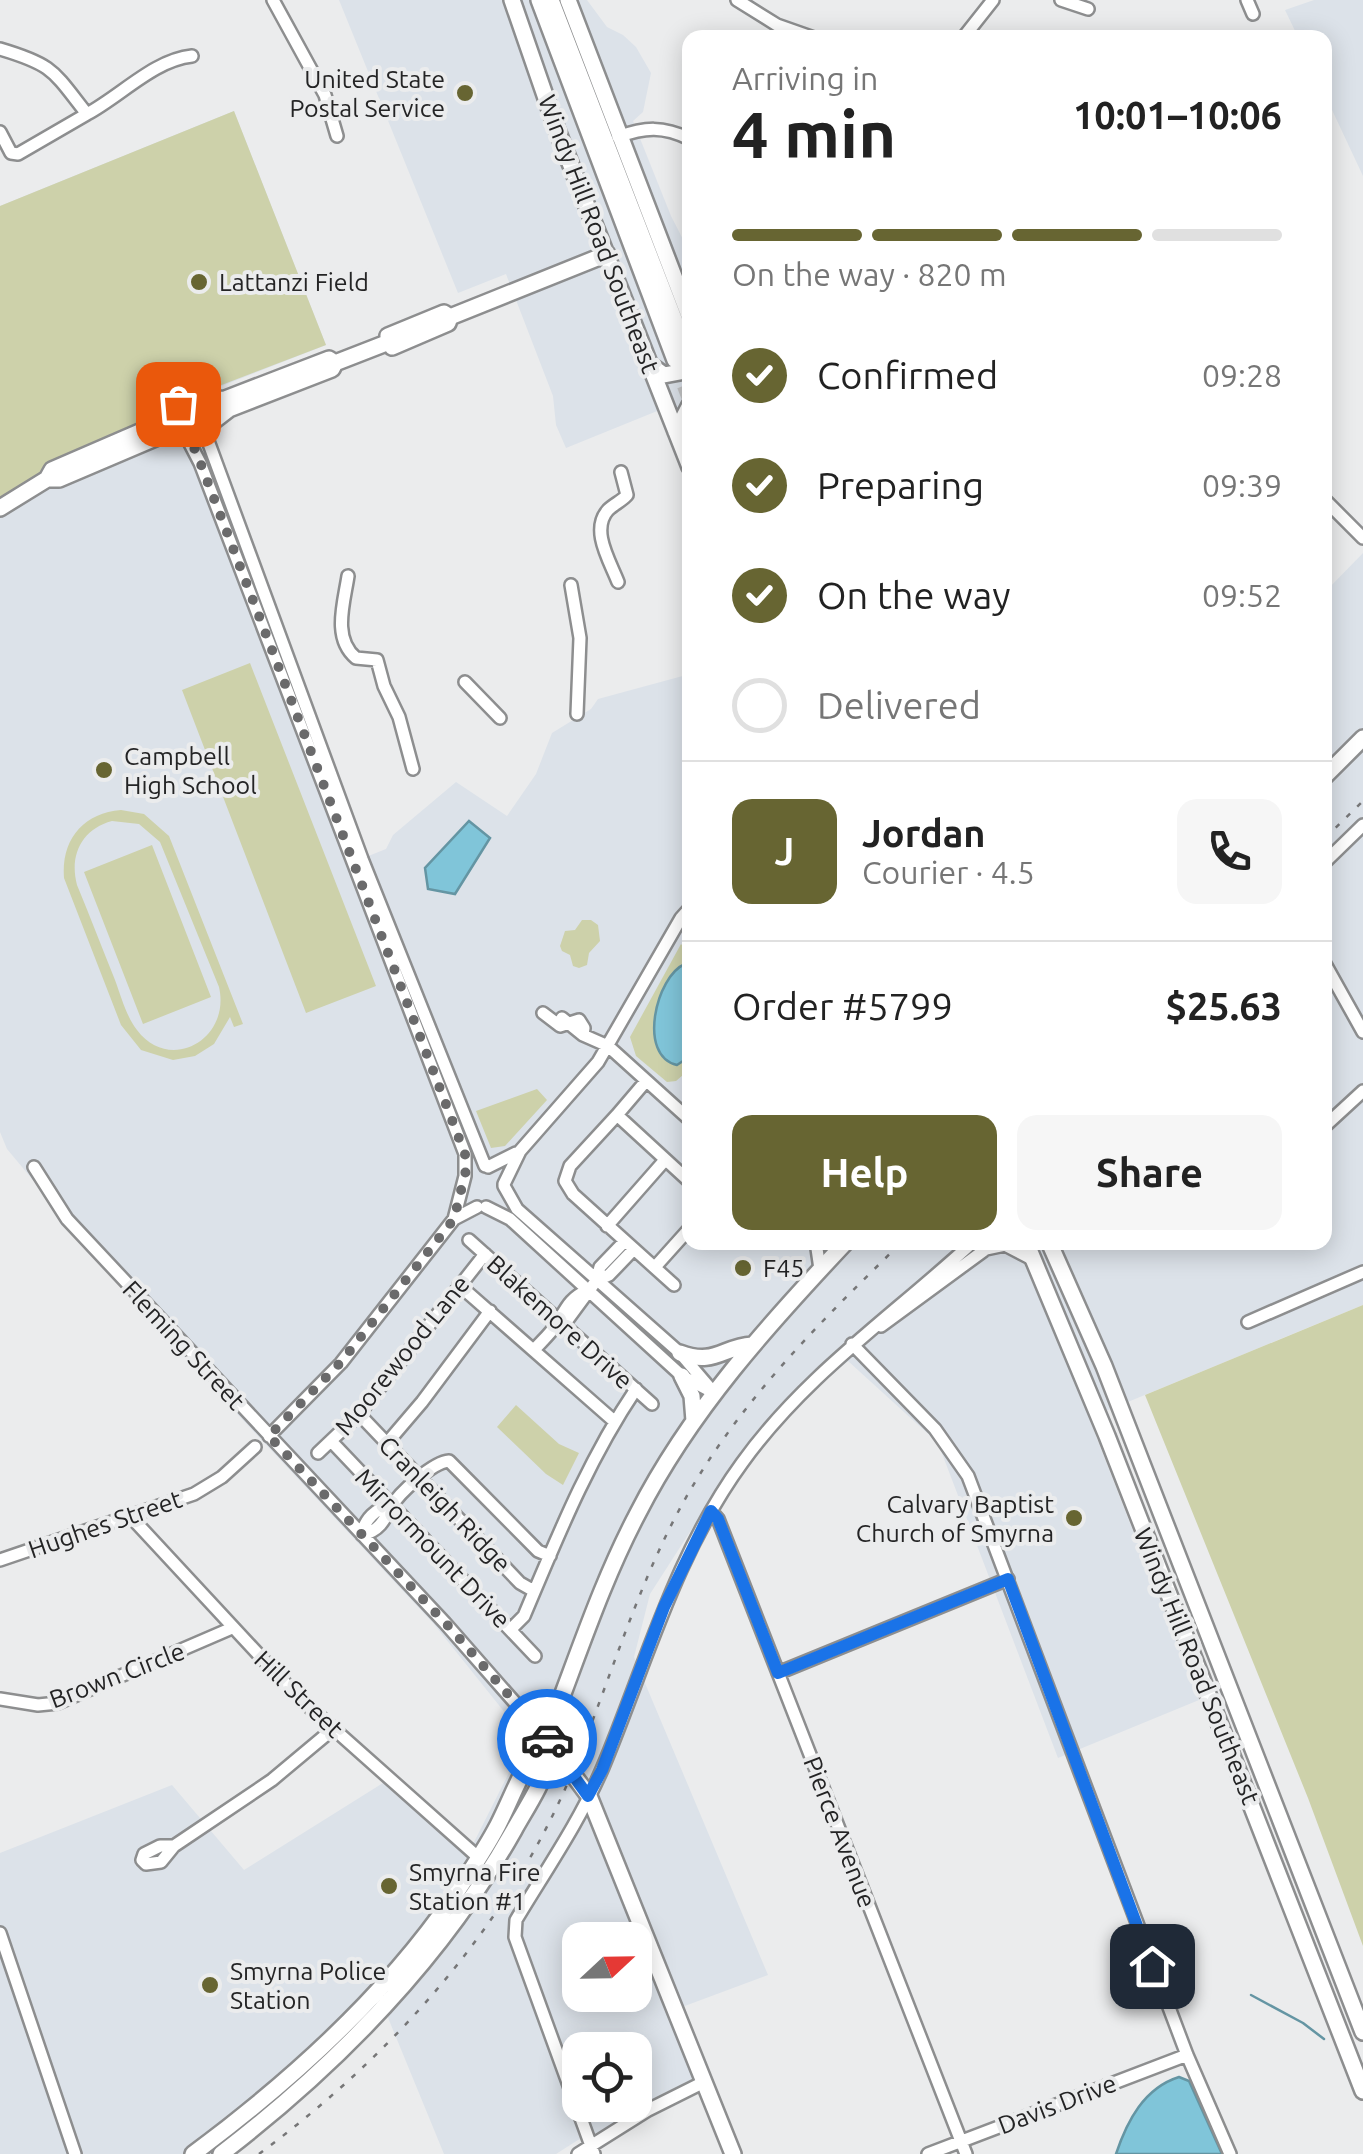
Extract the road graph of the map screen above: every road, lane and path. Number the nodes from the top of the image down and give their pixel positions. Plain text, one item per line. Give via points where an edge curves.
1 (273, 0) edge
2 (512, 0) edge
3 (538, 0) edge
4 (551, 0) edge
5 (568, 0) edge
6 (738, 0) edge
7 (994, 0) edge
8 (1061, 0) edge
9 (1247, 0) edge
10 (1088, 8) dead end
11 (1253, 14) dead end
12 (791, 30) edge
13 (970, 30) edge
14 (0, 49) edge
15 (192, 56) dead end
16 (88, 114) junction
17 (0, 132) edge
18 (682, 135) edge
19 (337, 136) dead end
20 (618, 136) junction
21 (607, 254) junction
22 (682, 298) edge
23 (682, 355) tunnel mouth
24 (682, 355) tunnel mouth
25 (335, 362) junction
26 (650, 365) junction
27 (682, 366) edge
28 (198, 401) junction
29 (174, 409) junction
30 (682, 421) edge
31 (205, 428) junction
32 (676, 432) junction
33 (184, 435) junction
34 (682, 447) edge
35 (621, 472) dead end
36 (47, 479) junction
37 (1332, 507) edge
38 (0, 508) edge
39 (1363, 538) edge
40 (348, 576) dead end
41 (618, 582) dead end
42 (571, 585) dead end
43 (466, 682) dead end
44 (576, 714) dead end
45 (500, 718) dead end
46 (1363, 738) edge
47 (1332, 769) edge
48 (413, 770) dead end
49 (1363, 825) edge
50 (1332, 855) edge
51 (682, 917) edge
52 (1332, 977) edge
53 (543, 1013) dead end
54 (1363, 1032) edge
55 (608, 1046) junction
56 (646, 1081) junction
57 (1363, 1091) edge
58 (682, 1113) edge
59 (617, 1116) junction
60 (1332, 1120) edge
61 (520, 1151) junction
62 (665, 1160) junction
63 (486, 1166) junction
64 (34, 1167) dead end
65 (682, 1175) edge
66 (465, 1176) junction
67 (504, 1185) junction
68 (462, 1190) junction
69 (482, 1207) junction
70 (454, 1219) junction
71 (607, 1226) junction
72 (682, 1237) edge
73 (469, 1240) dead end
74 (628, 1246) junction
75 (817, 1250) edge
76 (838, 1250) edge
77 (964, 1250) edge
78 (983, 1250) edge
79 (1018, 1250) edge
80 (1030, 1250) edge
81 (1053, 1250) edge
82 (485, 1254) junction
83 (1034, 1260) junction
84 (655, 1267) junction
85 (820, 1269) junction
86 (1363, 1272) edge
87 (459, 1285) junction
88 (592, 1285) junction
89 (674, 1285) dead end
90 (490, 1311) junction
91 (559, 1321) junction
92 (1248, 1322) dead end
93 (852, 1344) junction
94 (752, 1345) junction
95 (534, 1350) junction
96 (680, 1353) junction
97 (682, 1376) junction
98 (636, 1389) junction
99 (714, 1394) junction
100 (652, 1404) dead end
101 (359, 1414) junction
102 (694, 1421) junction
103 (614, 1422) junction
104 (269, 1436) junction
105 (331, 1442) junction
106 (386, 1443) junction
107 (256, 1447) dead end
108 (318, 1453) dead end
109 (420, 1478) junction
110 (392, 1506) junction
111 (711, 1511) junction
112 (131, 1517) junction
113 (362, 1534) junction
114 (550, 1556) junction
115 (0, 1560) edge
116 (1008, 1579) junction
117 (534, 1591) junction
118 (232, 1628) junction
119 (510, 1630) junction
120 (535, 1656) dead end
121 (778, 1673) junction
122 (0, 1699) edge
123 (333, 1729) junction
124 (546, 1738) junction
125 (571, 1768) junction
126 (540, 1780) junction
127 (588, 1796) junction
128 (174, 1846) dead end
129 (479, 1858) junction
130 (0, 1933) edge
131 (1363, 2032) edge
132 (1186, 2055) junction
133 (704, 2082) junction
134 (1363, 2091) edge
135 (961, 2141) junction
136 (593, 2150) edge
137 (75, 2154) edge
138 (193, 2154) edge
139 (221, 2154) edge
140 (578, 2154) edge
141 (733, 2154) edge
142 (928, 2154) edge
143 (966, 2154) edge
144 (1230, 2154) edge

1 - 19 street via 325,96
2 - 21 main road, Windy Hill Road Southeast
3 - 23 main road, Windy Hill Road Southeast
4 - 24 main road, Windy Hill Road Southeast
5 - 20 main road
6 - 12 street
7 - 13 street
8 - 10 street
9 - 11 street
14 - 16 street via 50,68
15 - 16 street via 162,63
16 - 17 street via 18,154
18 - 20 street via 646,127
20 - 22 main road
21 - 25 main road
21 - 26 main road, Windy Hill Road Southeast
25 - 28 main road via 329,358 225,398
25 - 31 main road via 332,370 230,409
26 - 27 main road via 664,375
26 - 32 main road, Windy Hill Road Southeast
28 - 29 main road via 184,400
28 - 31 main road via 208,412
29 - 33 main road via 172,422
29 - 36 main road via 156,425 52,470
30 - 32 main road
31 - 33 main road via 197,436
31 - 63 street via 362,859
32 - 34 main road, Windy Hill Road Southeast
33 - 36 main road via 160,436
33 - 66 street via 200,462 465,1154
35 - 41 street via 628,494 600,526
36 - 38 main road
37 - 39 street
40 - 48 street via 342,640 356,658 377,660
42 - 44 street via 580,638
43 - 45 street
46 - 47 main road
49 - 50 street
51 - 55 street
52 - 54 street
53 - 55 street via 560,1026 579,1020 583,1034
55 - 56 street
55 - 61 street
56 - 58 street
56 - 59 street
57 - 60 street
59 - 62 street
59 - 71 street via 570,1166 565,1181
61 - 63 street
61 - 67 street
62 - 65 street
62 - 71 street
63 - 66 street
63 - 67 street
64 - 104 street, Fleming Street via 66,1219
66 - 68 street
67 - 69 street via 501,1198
67 - 88 street via 516,1209
68 - 69 street
68 - 70 street
69 - 70 street
69 - 88 street via 510,1219
70 - 104 street via 341,1362
71 - 74 street
72 - 84 street
73 - 82 street, Blakemore Drive
74 - 84 street
74 - 88 street via 609,1276
75 - 85 street
76 - 85 main road
77 - 93 street
78 - 93 street
79 - 83 street
80 - 83 main road, Windy Hill Road Southeast
81 - 131 main road, Windy Hill Road Southeast via 1108,1376
82 - 87 street, Moorewood Lane
82 - 91 street, Blakemore Drive
83 - 134 main road, Windy Hill Road Southeast
84 - 89 street
85 - 94 main road
86 - 92 street
87 - 90 street
87 - 101 street, Moorewood Lane
88 - 91 street via 576,1295
88 - 96 street
88 - 97 street
90 - 95 street
90 - 106 street
91 - 95 street
91 - 98 street, Blakemore Drive
93 - 111 street via 786,1408
93 - 116 street via 957,1457
94 - 96 main road via 709,1359
94 - 99 main road
95 - 103 street
96 - 99 street
97 - 99 street
97 - 102 main road
98 - 100 street, Blakemore Drive
98 - 103 street
99 - 102 main road
101 - 105 street, Moorewood Lane
101 - 106 street, Cranleigh Ridge
102 - 124 main road via 626,1536
103 - 114 street
104 - 113 street, Fleming Street
105 - 108 street, Moorewood Lane
105 - 110 street, Mirrormount Drive
106 - 109 street, Cranleigh Ridge
107 - 112 street, Hughes Street via 209,1486
109 - 110 street
109 - 114 street via 439,1462 454,1463
109 - 117 street, Cranleigh Ridge
110 - 113 street via 382,1506
110 - 119 street, Mirrormount Drive
111 - 121 street, Pierce Avenue
111 - 127 street via 664,1607
112 - 115 street, Hughes Street
112 - 118 street, Hill Street
113 - 124 street, Fleming Street
114 - 117 street
116 - 121 street
116 - 132 street
117 - 119 street
118 - 122 street, Brown Circle via 58,1704
118 - 123 street, Hill Street
119 - 120 street, Mirrormount Drive
121 - 135 street, Pierce Avenue
123 - 128 street
123 - 129 street, Hill Street
124 - 125 main road
124 - 126 main road via 548,1761
124 - 129 main road
125 - 126 main road
125 - 127 main road
126 - 139 main road via 482,1884 428,1957 331,2060
127 - 133 main road
127 - 136 street via 514,1933
129 - 138 main road via 358,2010 250,2111
130 - 137 street
132 - 135 street, Davis Drive
132 - 144 street
133 - 136 street via 648,2110
133 - 141 main road
135 - 142 street, Davis Drive
135 - 143 street, Pierce Avenue
136 - 140 street

